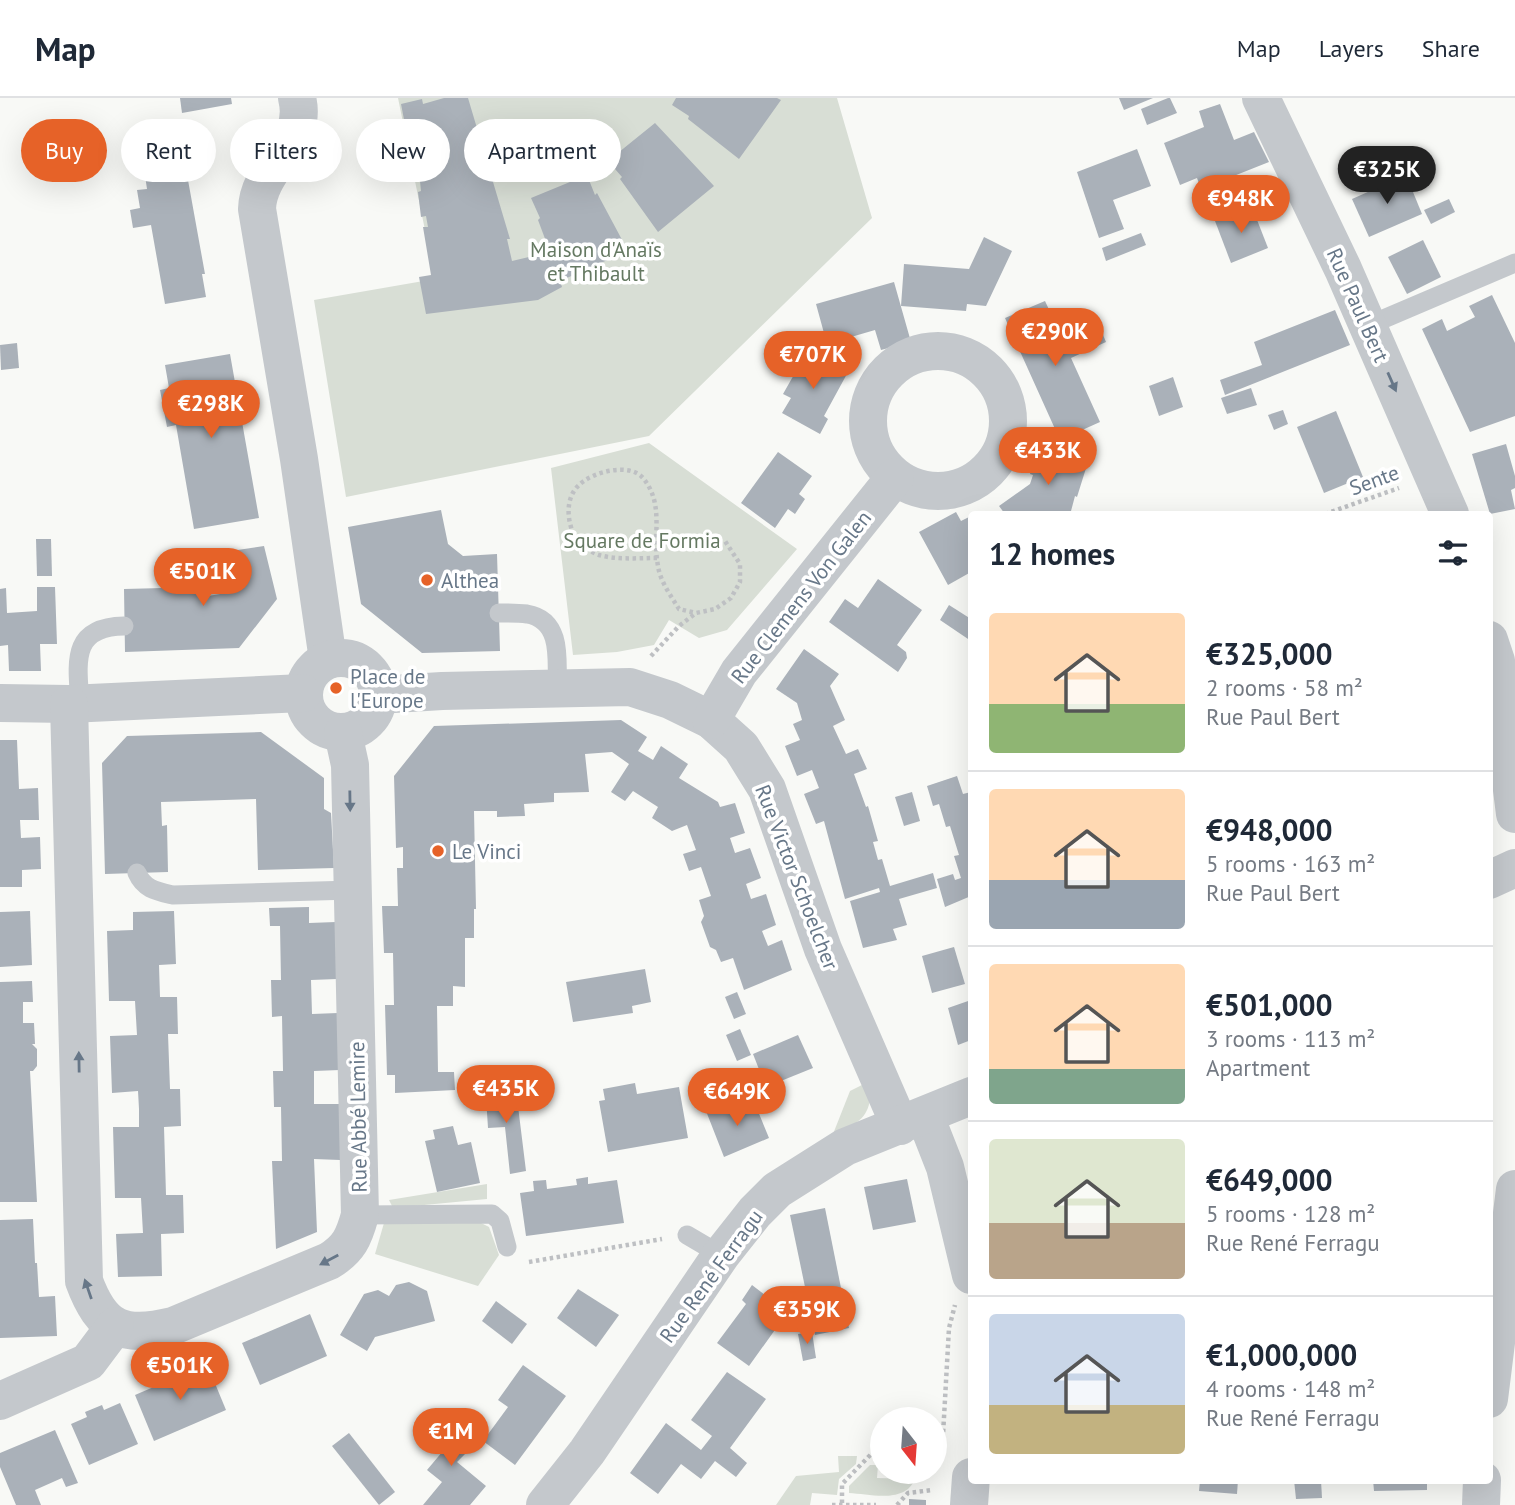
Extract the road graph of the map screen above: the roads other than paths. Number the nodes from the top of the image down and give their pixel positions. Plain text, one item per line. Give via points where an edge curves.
1 (1261, 98) edge
2 (302, 102) edge
3 (1515, 263) edge
4 (1367, 326) junction
5 (895, 477) dead end
6 (1449, 511) edge
7 (499, 613) dead end
8 (124, 626) dead end
9 (1493, 652) edge
10 (328, 660) junction
11 (557, 689) junction
12 (303, 693) junction
13 (378, 695) junction
14 (0, 703) edge
15 (75, 703) junction
16 (712, 720) junction
17 (343, 733) junction
18 (1515, 814) edge
19 (137, 873) dead end
20 (353, 890) junction
21 (968, 1097) edge
22 (913, 1121) junction
23 (1515, 1189) edge
24 (360, 1215) junction
25 (1500, 1233) edge
26 (687, 1235) road end
27 (507, 1247) road end
28 (721, 1255) junction
29 (964, 1286) edge
30 (115, 1326) junction
31 (1493, 1339) edge
32 (0, 1401) edge
33 (1482, 1484) edge
34 (545, 1505) edge
35 (1481, 1505) edge

1 - 4 street, Rue Paul Bert
2 - 10 street via 293,138 262,186 257,209
3 - 4 lane
4 -> 6 street, Rue Paul Bert
5 - 16 street, Rue Clemens Von Galen via 739,672
7 - 11 lane via 528,614 550,627 555,639
8 - 15 lane via 104,626 82,645
9 - 18 street
10 - 12 street via 311,673
10 - 13 street via 340,658 362,665 371,673
11 - 13 street, Rue Victor Schoelcher
11 - 16 street, Rue Victor Schoelcher via 639,688
12 - 15 street
12 - 17 street via 310,717 319,726
13 - 17 street via 364,725
14 - 15 street
30 -> 15 street via 96,1308 84,1281
16 - 22 street, Rue Victor Schoelcher via 741,747 767,789 823,949
17 -> 20 street, Rue Abbé Lemire via 350,765
19 - 20 lane via 147,887 173,895
20 - 24 street, Rue Abbé Lemire
21 - 22 street, Rue René Ferragu
22 - 28 street, Rue René Ferragu via 845,1147 777,1190
22 - 29 street, Rue Victor Schoelcher via 945,1167
23 - 25 street
24 - 27 lane via 492,1214 500,1221
24 -> 30 street, Rue Abbé Lemire via 348,1247 329,1261 173,1326 146,1332
25 - 31 street
26 - 28 lane
28 - 34 street, Rue René Ferragu via 587,1452
30 - 32 street via 89,1362
33 - 35 street

